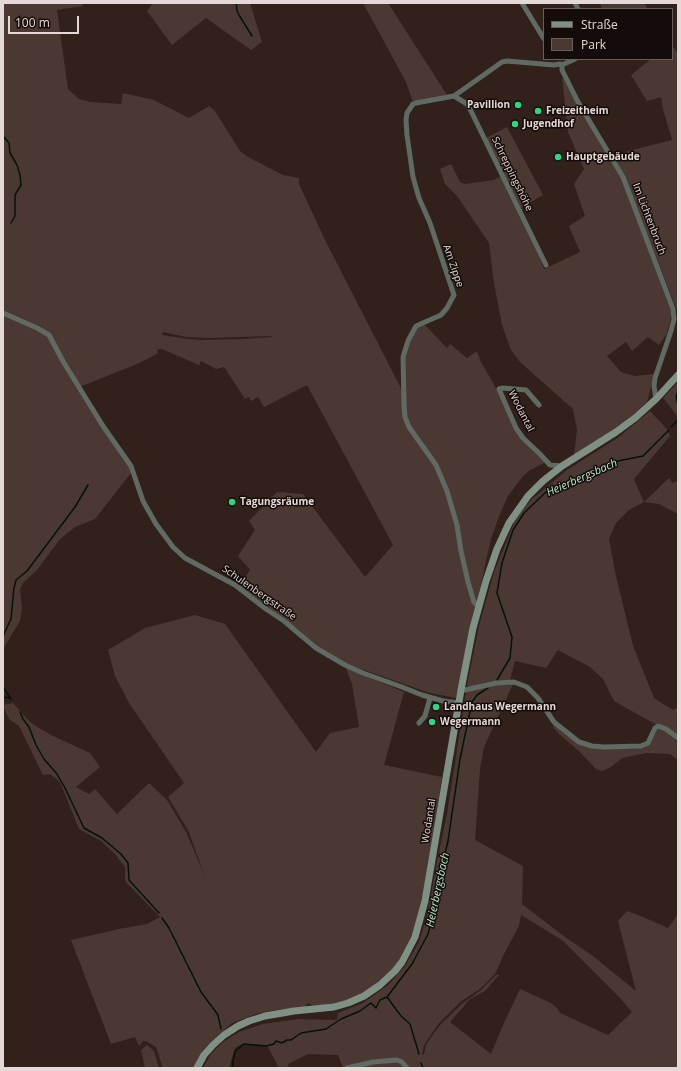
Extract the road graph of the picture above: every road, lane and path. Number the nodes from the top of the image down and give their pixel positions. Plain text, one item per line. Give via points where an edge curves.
1 (522, 3) edge
2 (543, 36) edge
3 (570, 60) edge
4 (559, 62) edge
5 (454, 96) junction
6 (546, 265) dead end
7 (3, 313) edge
8 (678, 375) edge
9 (656, 399) junction
10 (539, 405) dead end
11 (562, 466) junction
12 (478, 607) junction
13 (461, 690) junction
14 (430, 698) junction
15 (459, 703) junction
16 (419, 724) dead end
17 (678, 738) edge
18 (197, 1068) edge
19 (347, 1068) edge
20 (407, 1068) edge

1 - 2 street
3 - 4 street
4 - 5 street, Am Zippe via 554,65 502,62
4 - 9 street, Im Lichtenbruch via 571,91 623,177 674,309 671,331 654,378
5 - 6 street, Schreppingshöhe via 467,104 471,111
5 - 12 street, Am Zippe via 416,103 407,113 407,135 413,176 454,295 442,315 420,324 413,331 403,357 404,404 409,426 436,465 447,491 457,525 468,582
7 - 14 street, Schulenbergstraße via 49,335 103,426 131,466 143,501 156,524 179,553 235,585 327,655 363,673
8 - 9 main road, Wodantal
9 - 11 main road, Wodantal via 636,418
10 - 11 street, Wodantal via 526,390 499,390 516,428 524,438 550,465
11 - 12 main road, Wodantal via 528,496 509,523 497,549
12 - 13 main road, Wodantal
13 - 15 main road, Wodantal
13 - 17 street via 496,682 514,682 527,687 554,722 579,742 592,746 641,746 648,743 658,726
14 - 15 street, Schulenbergstraße
14 - 16 street
15 - 18 main road, Wodantal via 426,901 415,937 402,962 380,985 354,1001 334,1007 265,1016 238,1026 213,1045
19 - 20 street via 397,1060

